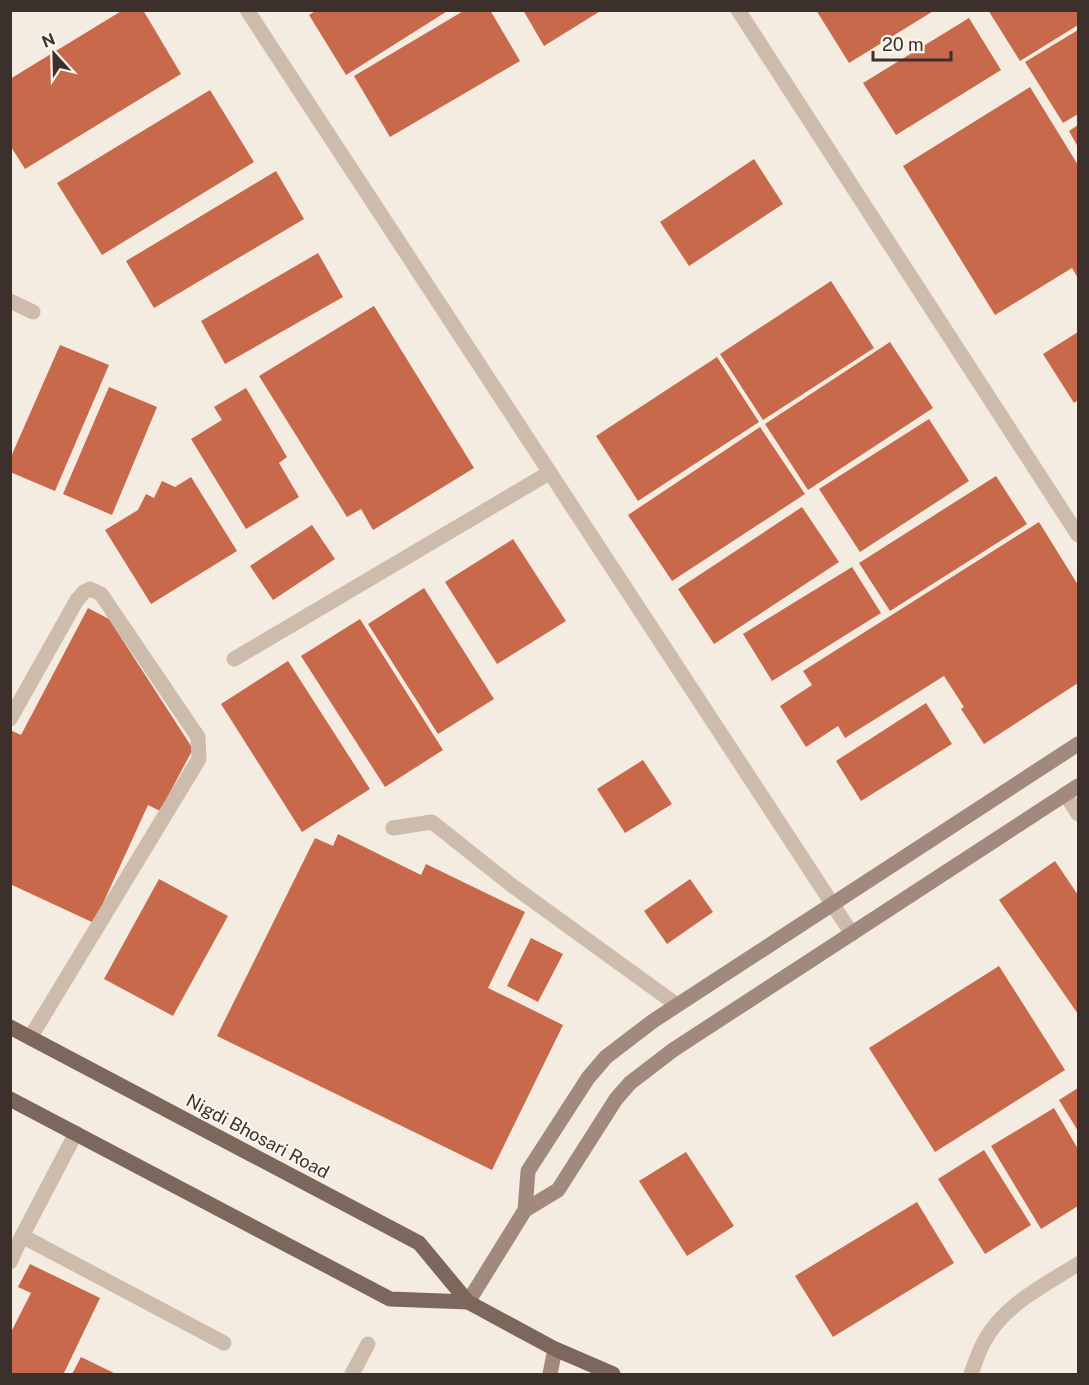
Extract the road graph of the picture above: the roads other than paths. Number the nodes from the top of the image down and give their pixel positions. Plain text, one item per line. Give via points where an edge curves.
1 (247, 10) edge
2 (738, 10) edge
3 (10, 301) edge
4 (33, 312) dead end
5 (549, 473) junction
6 (1078, 535) edge
7 (234, 658) dead end
8 (10, 718) edge
9 (1078, 744) edge
10 (1072, 790) edge
11 (1078, 814) edge
12 (393, 828) dead end
13 (832, 904) junction
14 (852, 934) junction
15 (677, 1005) junction
16 (10, 1027) edge
17 (30, 1038) junction
18 (10, 1099) edge
19 (76, 1133) junction
20 (525, 1210) junction
21 (22, 1236) junction
22 (10, 1262) edge
23 (1078, 1264) edge
24 (468, 1302) junction
25 (224, 1343) dead end
26 (368, 1344) dead end
27 (555, 1348) junction
28 (591, 1369) edge
29 (352, 1374) edge
30 (550, 1374) edge
31 (613, 1374) edge
32 (971, 1374) edge

1 - 5 lane
2 - 6 lane
3 - 4 lane
5 - 7 lane
5 - 13 lane
8 - 17 lane via 76,600 90,589 101,594 198,737 199,759
9 - 13 street
10 - 11 lane
10 - 14 street
12 - 15 lane via 432,822
13 - 14 lane
13 - 15 street
14 - 20 street via 673,1050 630,1083 558,1190
15 - 20 street via 606,1057 588,1078 528,1172
16 - 17 main road, Nigdi Bhosari Road
17 - 24 main road, Nigdi Bhosari Road via 419,1243
18 - 19 main road, Nigdi Bhosari Road
19 - 21 lane
19 - 24 main road, Nigdi Bhosari Road via 390,1299
20 - 24 street
21 - 22 lane
21 - 25 lane
23 - 32 lane via 1005,1314 984,1341
24 - 27 main road, Nigdi Bhosari Road
26 - 29 lane
27 - 28 main road, Nigdi Bhosari Road
27 - 30 street
28 - 31 main road, Nigdi Bhosari Road

